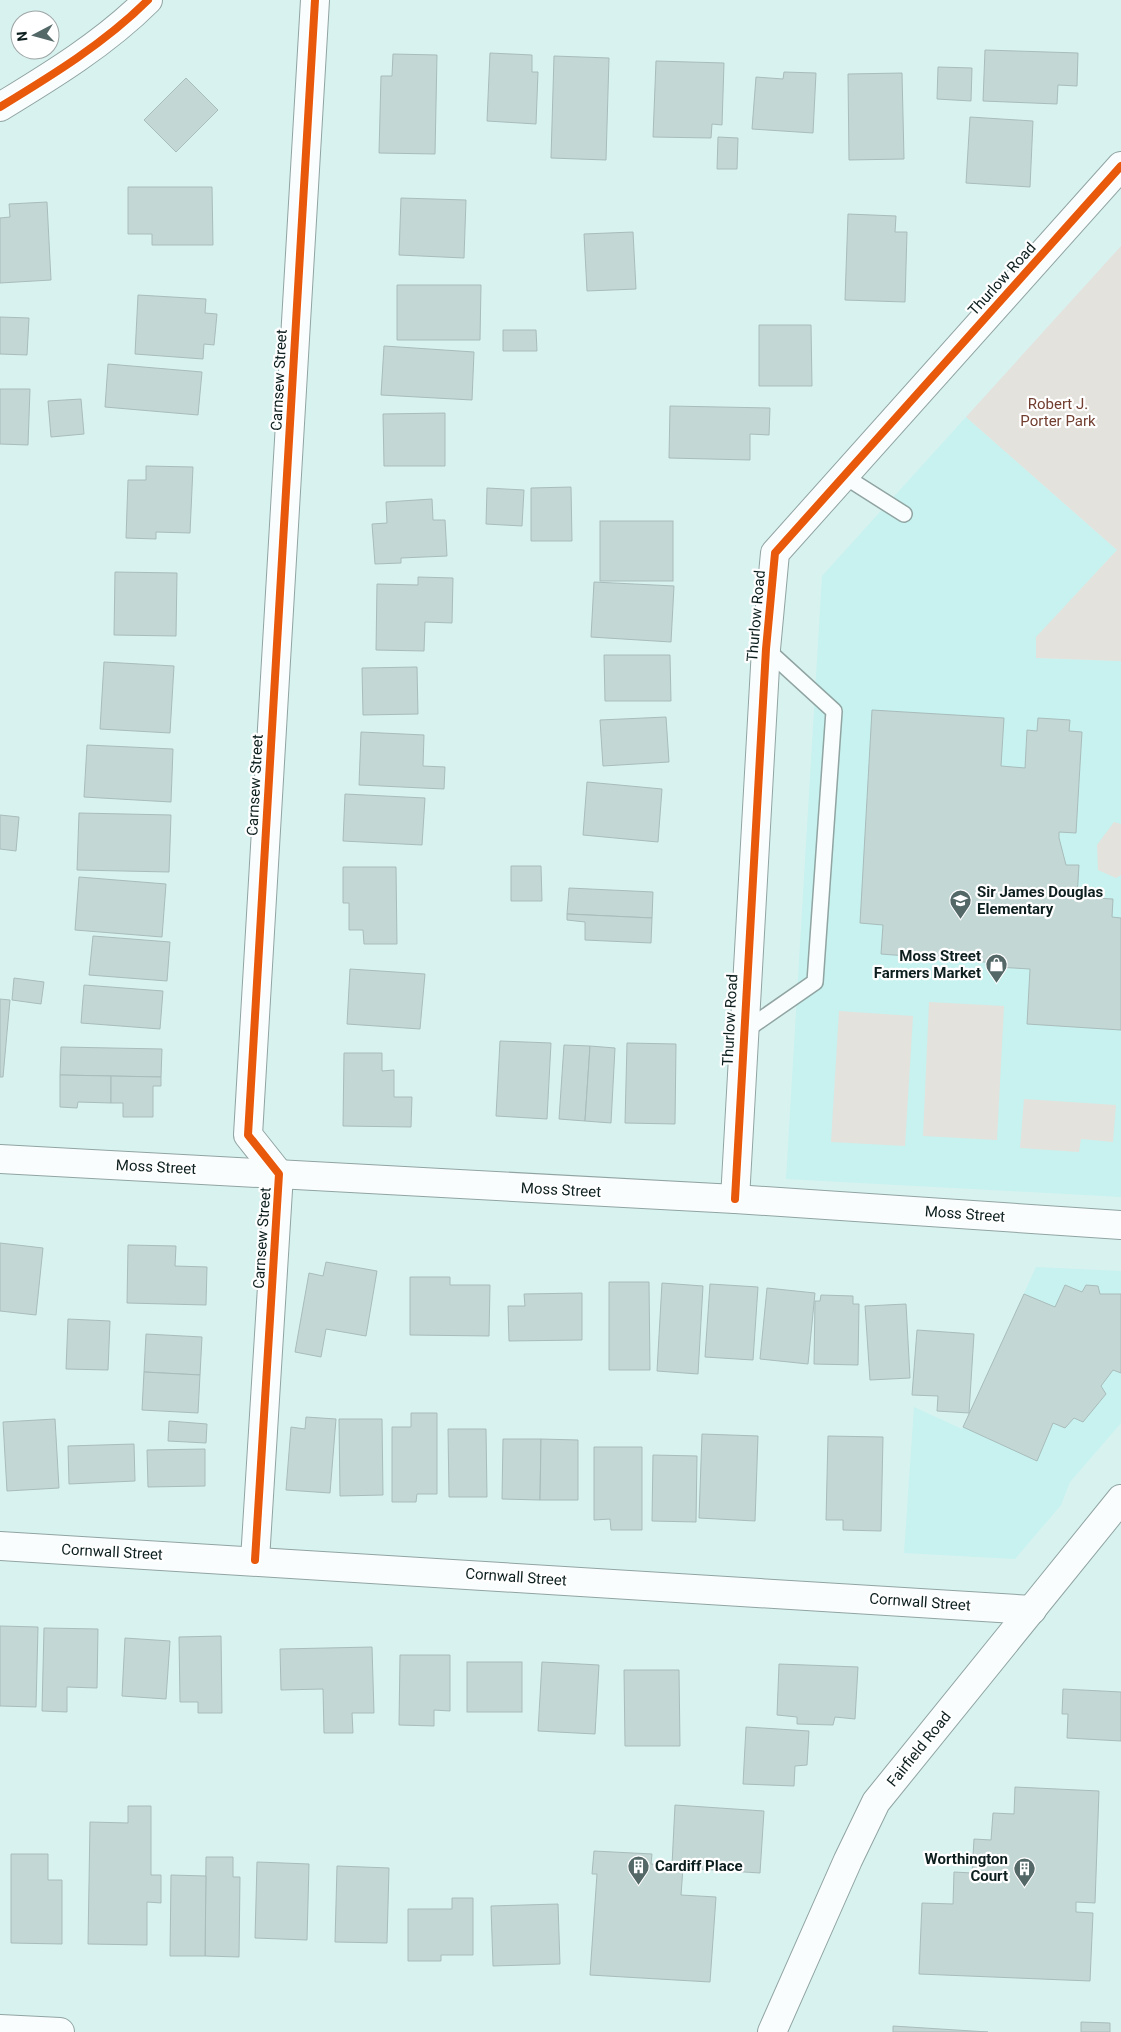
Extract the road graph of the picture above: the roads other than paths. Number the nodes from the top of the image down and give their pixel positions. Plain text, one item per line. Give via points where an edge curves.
1 (148, 0) edge
2 (315, 7) edge
3 (0, 108) edge
4 (1121, 166) edge
5 (844, 476) junction
6 (904, 514) dead end
7 (766, 649) junction
8 (743, 1032) junction
9 (0, 1159) edge
10 (279, 1174) junction
11 (735, 1199) junction
12 (1121, 1224) edge
13 (1121, 1499) edge
14 (0, 1546) edge
15 (255, 1560) junction
16 (1032, 1610) junction
17 (0, 2029) edge
18 (60, 2032) edge
19 (772, 2032) edge

1 - 3 street via 126,22
2 - 10 street, Carnsew Street via 248,1134
4 - 5 street, Thurlow Road
5 - 6 lane
5 - 7 street, Thurlow Road via 775,553
7 - 8 street, Thurlow Road
7 - 8 lane via 834,711 815,982
8 - 11 street, Thurlow Road
9 - 10 street, Moss Street
10 - 11 street, Moss Street
10 - 15 street, Carnsew Street
11 - 12 street, Moss Street
13 - 16 street, Fairfield Road
14 - 15 street, Cornwall Street
15 - 16 street, Cornwall Street
16 - 19 street, Fairfield Road via 876,1802
17 - 18 street

